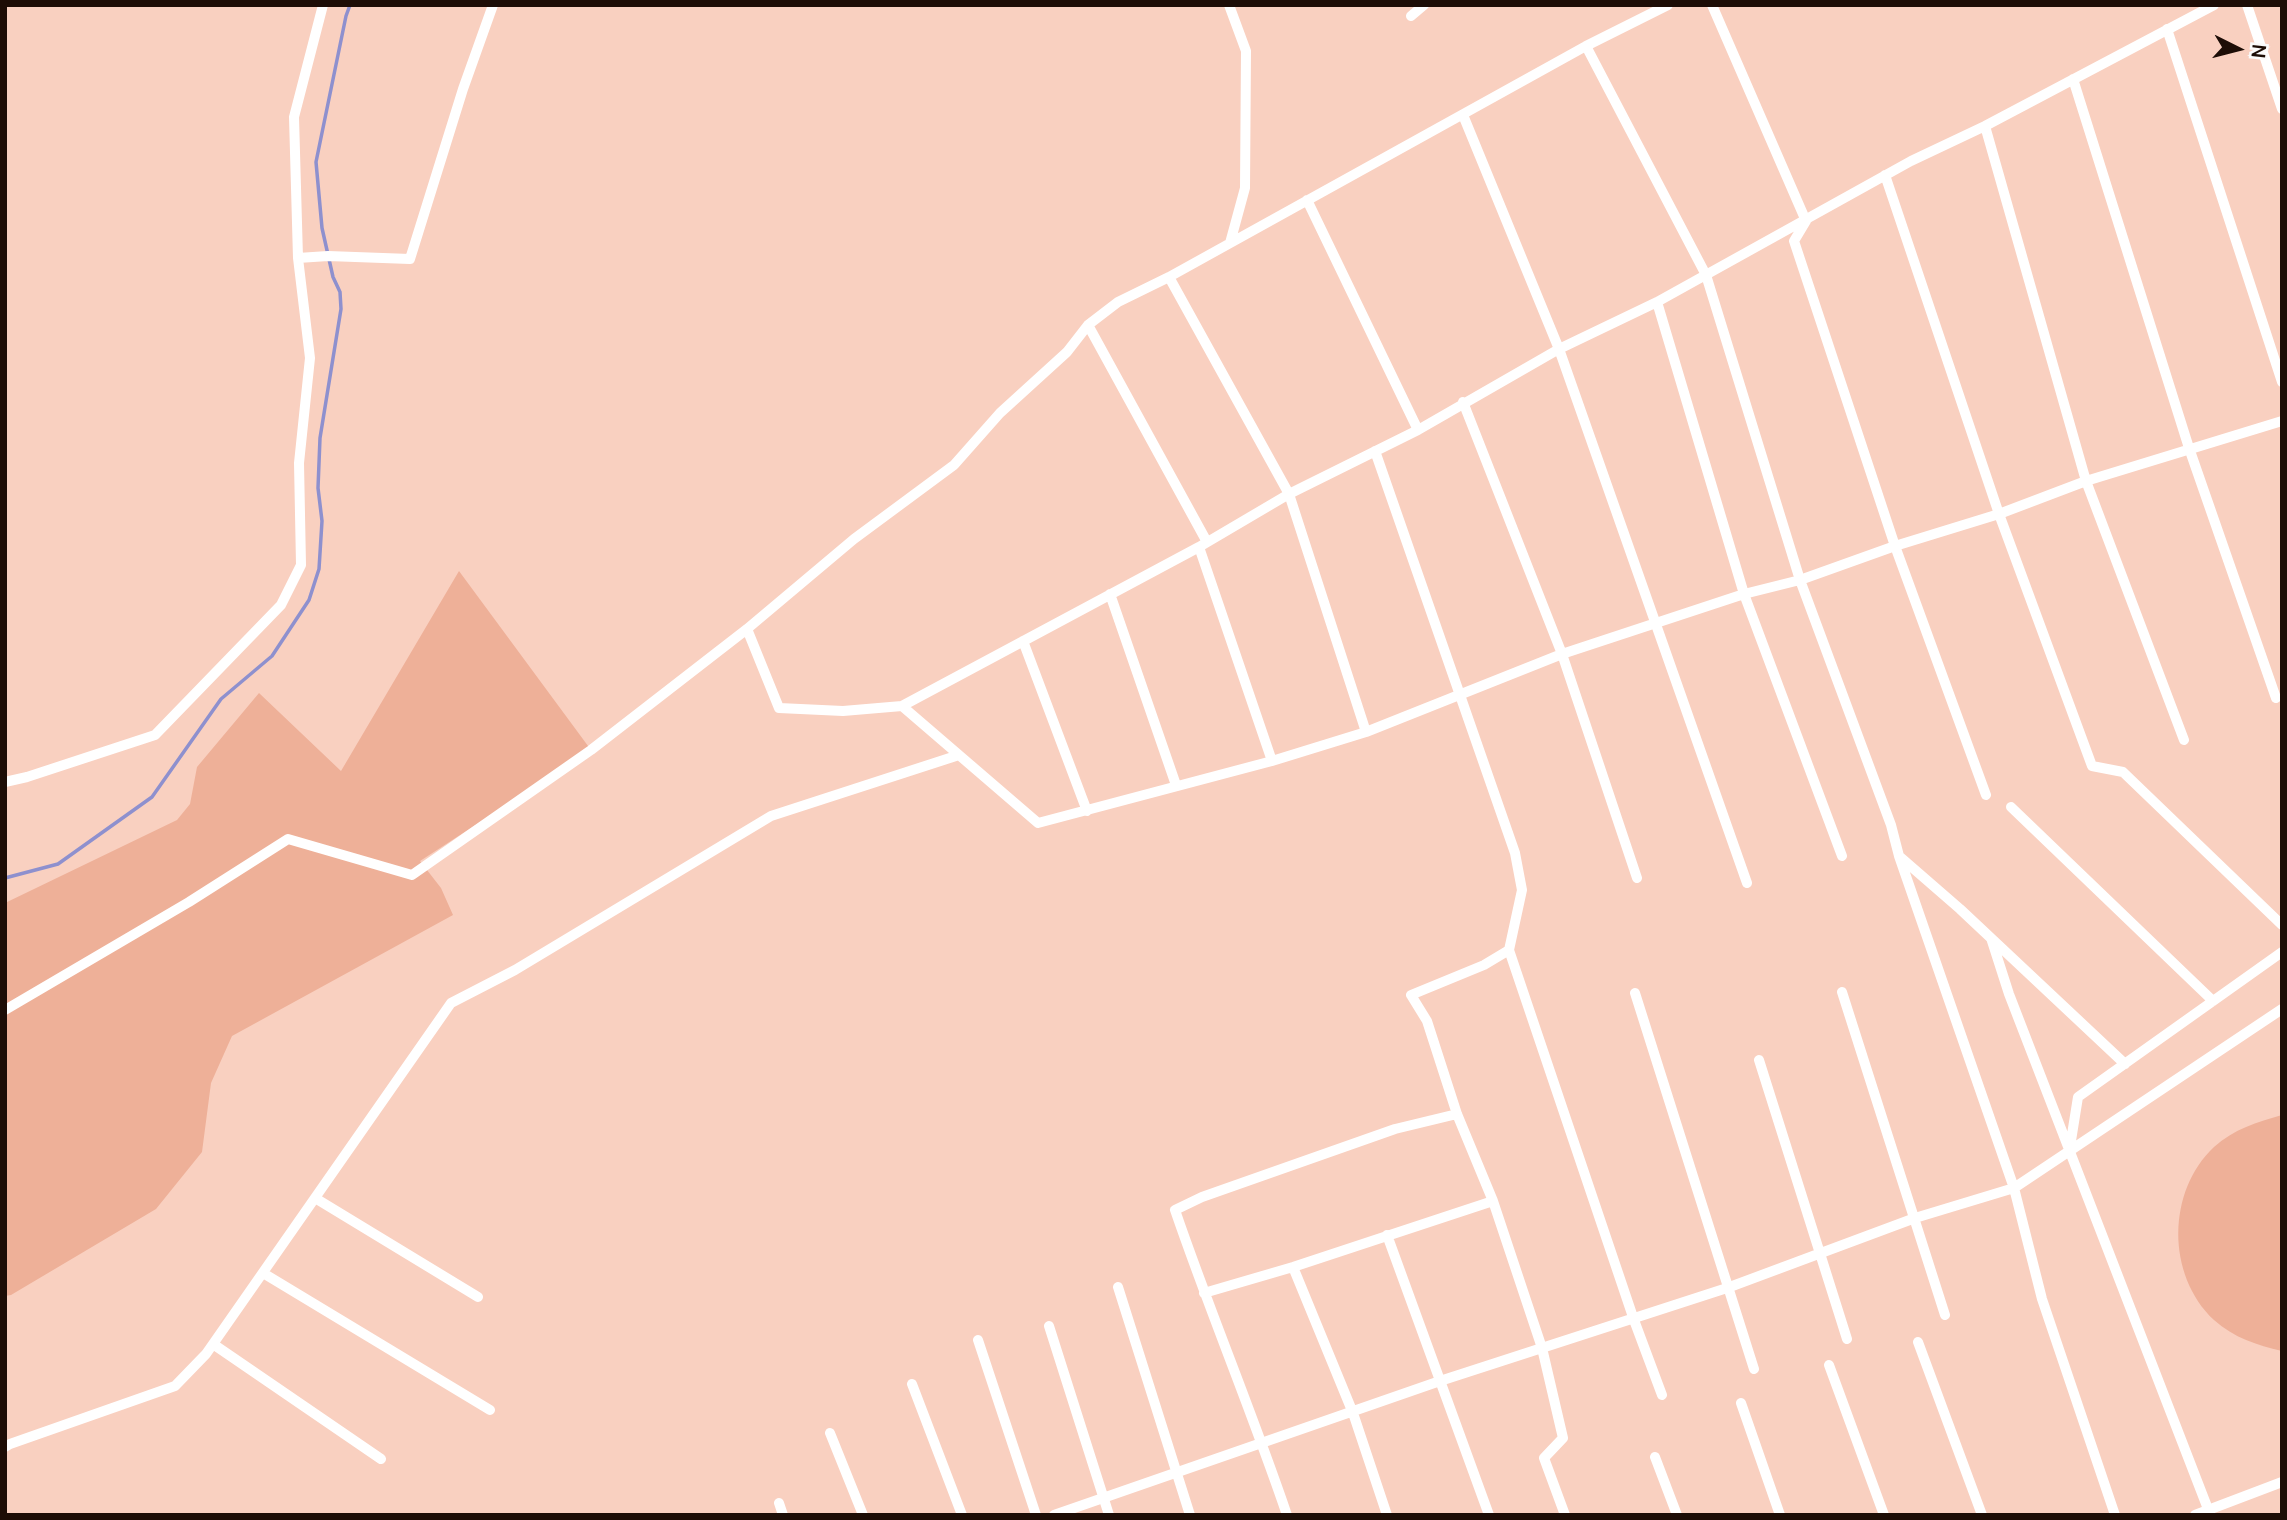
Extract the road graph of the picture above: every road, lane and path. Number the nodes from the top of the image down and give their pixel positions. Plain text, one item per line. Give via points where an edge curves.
1 (323, 5) edge
2 (493, 5) edge
3 (1228, 5) edge
4 (1424, 5) edge
5 (1668, 5) edge
6 (1712, 5) edge
7 (2214, 5) edge
8 (2246, 5) edge
9 (1411, 16) dead end
10 (2167, 29) junction
11 (1586, 46) junction
12 (2073, 79) junction
13 (2282, 109) edge
14 (1462, 115) junction
15 (1984, 126) junction
16 (1885, 175) junction
17 (1307, 200) junction
18 (1806, 221) junction
19 (1230, 243) junction
20 (298, 258) junction
21 (1706, 275) junction
22 (1169, 277) junction
23 (1657, 302) junction
24 (1088, 325) junction
25 (1559, 349) junction
26 (2282, 382) edge
27 (1463, 402) junction
28 (2282, 421) edge
29 (1418, 430) junction
30 (2189, 448) junction
31 (1375, 451) junction
32 (2086, 481) junction
33 (1289, 494) junction
34 (1999, 514) junction
35 (1203, 545) junction
36 (1895, 546) junction
37 (1800, 580) junction
38 (1110, 594) junction
39 (1744, 594) junction
40 (1657, 623) junction
41 (747, 629) junction
42 (1023, 641) junction
43 (1562, 654) junction
44 (1460, 695) junction
45 (2276, 698) dead end
46 (902, 706) junction
47 (1366, 732) junction
48 (2184, 740) dead end
49 (959, 755) junction
50 (1272, 761) junction
51 (5, 782) edge
52 (1176, 785) junction
53 (1986, 796) dead end
54 (2011, 807) dead end
55 (1087, 811) junction
56 (1842, 856) dead end
57 (1899, 856) junction
58 (1637, 878) dead end
59 (1747, 883) dead end
60 (2282, 925) edge
61 (1991, 938) junction
62 (1510, 950) junction
63 (2282, 952) edge
64 (1842, 992) dead end
65 (1635, 993) dead end
66 (2213, 1001) junction
67 (2282, 1009) edge
68 (5, 1010) edge
69 (1759, 1060) dead end
70 (2125, 1064) junction
71 (1457, 1114) junction
72 (2070, 1149) junction
73 (2014, 1188) junction
74 (315, 1198) junction
75 (1493, 1201) junction
76 (1915, 1218) junction
77 (1387, 1235) junction
78 (1820, 1255) junction
79 (1293, 1267) junction
80 (263, 1273) junction
81 (1118, 1287) dead end
82 (1727, 1288) junction
83 (1204, 1293) junction
84 (478, 1297) dead end
85 (1945, 1315) dead end
86 (1634, 1320) junction
87 (1049, 1326) dead end
88 (1847, 1339) dead end
89 (978, 1340) dead end
90 (1918, 1342) dead end
91 (213, 1344) junction
92 (1542, 1349) junction
93 (1829, 1365) dead end
94 (1754, 1369) dead end
95 (1440, 1381) junction
96 (912, 1384) dead end
97 (1662, 1395) dead end
98 (1741, 1403) dead end
99 (490, 1410) dead end
100 (1353, 1413) junction
101 (830, 1433) dead end
102 (1263, 1444) junction
103 (5, 1447) edge
104 (1655, 1457) dead end
105 (381, 1459) dead end
106 (1176, 1473) junction
107 (2282, 1482) edge
108 (1104, 1498) junction
109 (779, 1503) dead end
110 (2213, 1510) edge
111 (783, 1515) edge
112 (863, 1515) edge
113 (961, 1515) edge
114 (1036, 1515) edge
115 (1054, 1515) edge
116 (1109, 1515) edge
117 (1191, 1515) edge
118 (1287, 1515) edge
119 (1387, 1515) edge
120 (1489, 1515) edge
121 (1565, 1515) edge
122 (1677, 1515) edge
123 (1780, 1515) edge
124 (1884, 1515) edge
125 (1982, 1515) edge
126 (2115, 1515) edge
127 (2196, 1515) edge

1 - 20 street via 294,117
2 - 20 street via 410,259
3 - 19 street via 1246,51 1245,188
4 - 9 street
5 - 11 street
6 - 18 street
7 - 10 street
8 - 13 street
10 - 12 street
10 - 26 street
11 - 14 street
11 - 21 street
12 - 15 street
12 - 30 street
14 - 17 street
14 - 25 street
15 - 16 street
15 - 32 street
16 - 18 street
16 - 34 street
17 - 19 street
17 - 29 street
18 - 21 street
18 - 36 street via 1794,241
19 - 22 street
20 - 51 street via 310,358 299,463 301,565 281,605 155,735
21 - 23 street
21 - 37 street
22 - 24 street via 1118,302
22 - 33 street
23 - 25 street
23 - 39 street
24 - 35 street
24 - 41 street via 954,465 853,539
25 - 27 street
25 - 40 street
27 - 29 street
27 - 43 street
28 - 30 street
29 - 31 street
30 - 32 street
30 - 45 street
31 - 33 street
31 - 44 street
32 - 34 street
32 - 48 street
33 - 35 street
33 - 47 street
34 - 36 street
34 - 60 street via 2092,766 2123,772
35 - 38 street
35 - 50 street
36 - 37 street
36 - 53 street
37 - 39 street
37 - 57 street
38 - 42 street
38 - 52 street
39 - 40 street
39 - 56 street
40 - 43 street
40 - 59 street
41 - 46 street via 779,708 843,711
41 - 68 street via 591,750 412,875 288,839
42 - 46 street
42 - 55 street
43 - 44 street
43 - 58 street
44 - 47 street
44 - 62 street via 1516,853 1522,890
46 - 49 street
47 - 50 street
49 - 55 street via 1038,823
49 - 74 street via 771,816 515,970 451,1003
50 - 52 street
52 - 55 street
54 - 66 street
57 - 61 street
57 - 73 street
61 - 70 street
61 - 72 street
62 - 71 street via 1411,995 1427,1021
62 - 86 street
63 - 66 street
64 - 76 street
65 - 82 street
66 - 70 street
67 - 72 street
69 - 78 street
70 - 72 street via 2078,1097
71 - 75 street
71 - 83 street via 1395,1129 1175,1210
72 - 73 street
72 - 110 street
73 - 76 street
73 - 126 street via 2042,1298
74 - 80 street
74 - 84 street
75 - 77 street
75 - 92 street
76 - 78 street
76 - 85 street
77 - 79 street
77 - 95 street
78 - 82 street
78 - 88 street
79 - 83 street
79 - 100 street
80 - 91 street
80 - 99 street
81 - 106 street
82 - 86 street
82 - 94 street
83 - 102 street
86 - 92 street
86 - 97 street
87 - 108 street
89 - 114 street
90 - 125 street
91 - 103 street via 175,1386
91 - 105 street
92 - 95 street
92 - 121 street via 1563,1438 1544,1458
93 - 124 street
95 - 100 street
95 - 120 street
96 - 113 street
98 - 123 street
100 - 102 street
100 - 119 street
101 - 112 street
102 - 106 street
102 - 118 street
104 - 122 street
106 - 108 street
106 - 117 street
107 - 110 street
108 - 115 street
108 - 116 street
109 - 111 street
110 - 127 street

